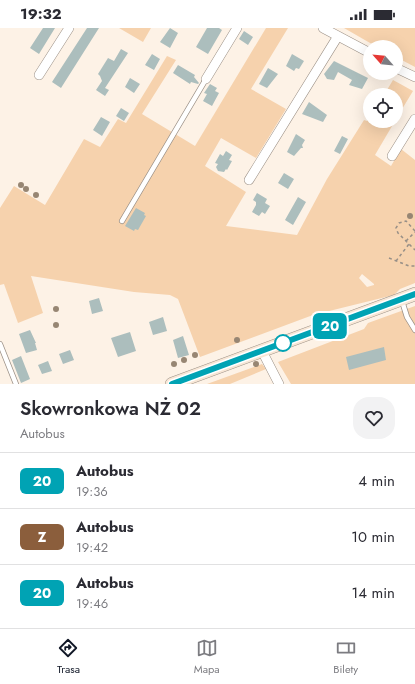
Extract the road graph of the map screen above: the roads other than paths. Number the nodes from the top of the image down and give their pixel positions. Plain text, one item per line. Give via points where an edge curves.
1 (69, 28) edge
2 (237, 28) edge
3 (323, 28) edge
4 (338, 36) junction
5 (363, 49) edge
6 (403, 71) edge
7 (39, 75) dead end
8 (415, 77) edge
9 (206, 79) joint
10 (415, 119) edge
11 (392, 156) dead end
12 (249, 180) dead end
13 (122, 221) dead end
14 (415, 294) edge
15 (402, 299) junction
16 (415, 330) edge
17 (0, 344) edge
18 (262, 351) junction
19 (16, 384) edge
20 (172, 384) edge
21 (279, 384) edge

1 - 7 street
2 - 9 street
3 - 4 street
4 - 5 street
4 - 12 street
6 - 8 street
9 - 13 lane
10 - 11 street
14 - 15 street
15 - 16 lane via 407,317
15 - 18 street
17 - 19 lane
18 - 20 street
18 - 21 street

